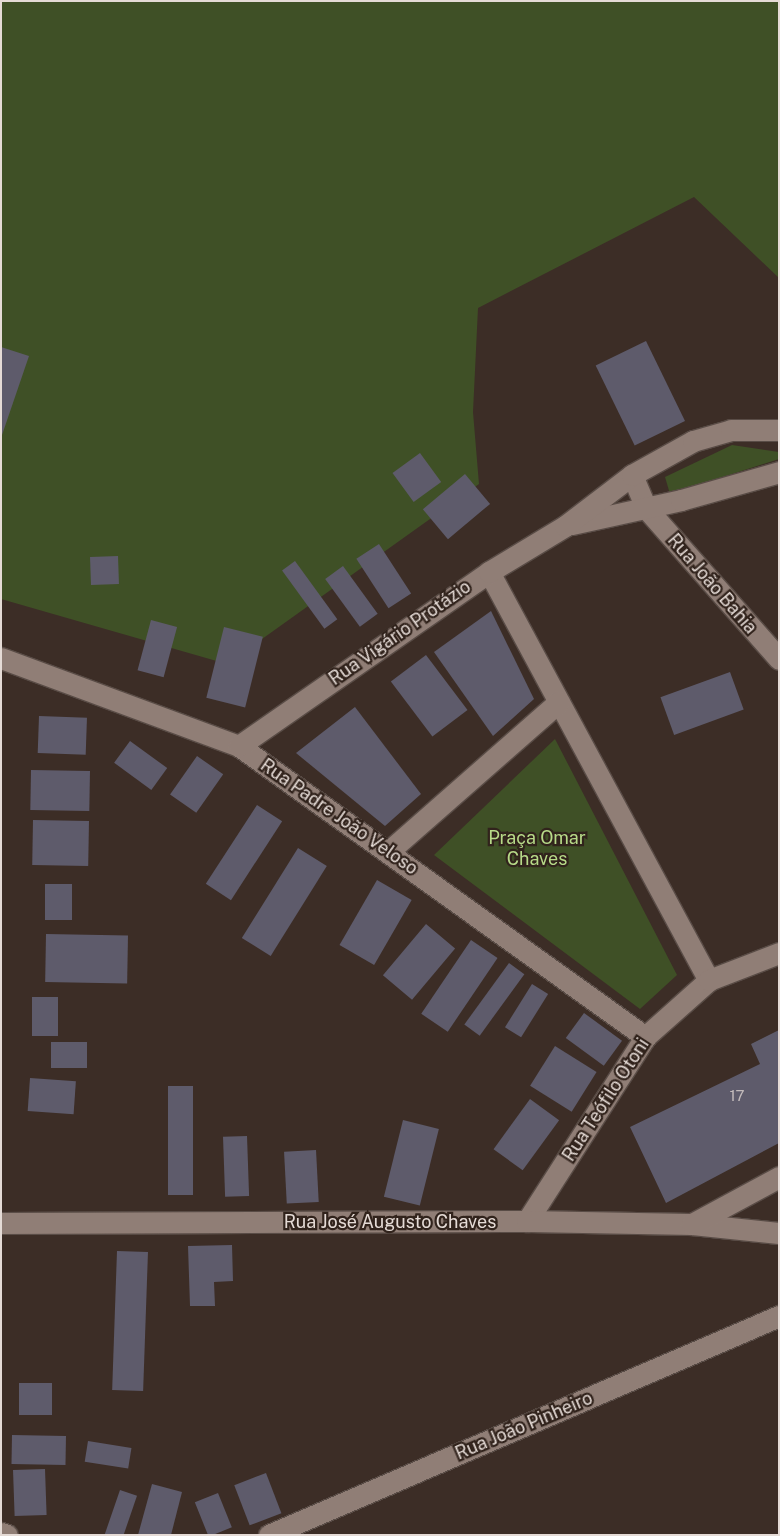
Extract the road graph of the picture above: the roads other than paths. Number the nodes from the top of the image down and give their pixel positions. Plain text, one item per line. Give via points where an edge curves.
1 (779, 430) edge
2 (779, 472) edge
3 (632, 476) junction
4 (646, 508) junction
5 (565, 526) junction
6 (489, 572) junction
7 (1, 658) edge
8 (779, 659) edge
9 (559, 702) junction
10 (239, 746) junction
11 (388, 852) junction
12 (779, 954) edge
13 (709, 980) junction
14 (645, 1037) junction
15 (779, 1176) edge
16 (527, 1221) junction
17 (1, 1223) edge
18 (692, 1224) junction
19 (779, 1233) edge
20 (779, 1316) edge
21 (1, 1534) edge
22 (7, 1535) edge
23 (269, 1535) edge

1 - 3 street, Rua Vigário Protázio via 731,430 693,441
2 - 4 street, Rua Vigário Protázio
3 - 4 street, Rua João Bahia
3 - 5 street, Rua Vigário Protázio
4 - 5 street, Rua Vigário Protázio
4 - 8 street, Rua João Bahia
5 - 6 street, Rua Vigário Protázio
6 - 9 street
6 - 10 street, Rua Vigário Protázio
7 - 10 street, Rua Padre João Veloso
9 - 11 street
9 - 13 street
10 - 11 street, Rua Padre João Veloso
11 - 14 street, Rua Padre João Veloso
12 - 13 street, Rua Teófilo Otoni
13 - 14 street, Rua Teófilo Otoni
14 - 16 street, Rua Teófilo Otoni
15 - 18 street
16 - 17 street, Rua José Augusto Chaves
16 - 18 street, Rua José Augusto Chaves
18 - 19 street, Rua José Augusto Chaves
20 - 23 street, Rua João Pinheiro
21 - 22 street

